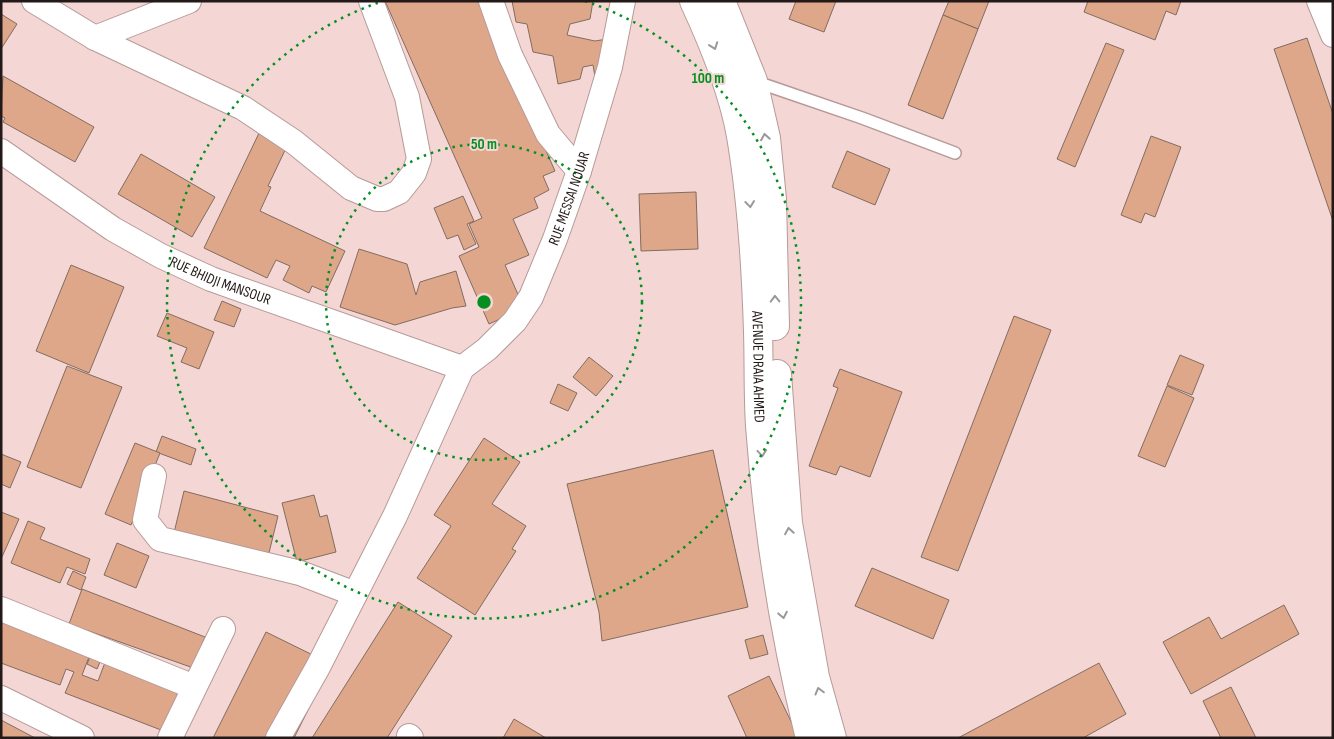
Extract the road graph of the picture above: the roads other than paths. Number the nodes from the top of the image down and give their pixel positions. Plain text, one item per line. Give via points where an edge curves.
1 (34, 1) edge
2 (190, 1) edge
3 (371, 1) edge
4 (491, 1) edge
5 (623, 1) edge
6 (694, 1) edge
7 (721, 1) edge
8 (1319, 1) edge
9 (1333, 34) edge
10 (95, 38) junction
11 (753, 81) junction
12 (1, 151) edge
13 (955, 153) dead end
14 (579, 171) junction
15 (767, 330) junction
16 (462, 368) junction
17 (154, 476) dead end
18 (355, 594) junction
19 (1, 609) edge
20 (223, 629) dead end
21 (194, 687) junction
22 (1, 698) edge
23 (82, 738) edge
24 (170, 738) edge
25 (278, 738) edge
26 (810, 738) edge
27 (832, 738) edge

1 - 10 street
2 - 10 street
3 - 10 street via 407,97 419,158 414,173 399,192 377,200 351,188 294,142 243,108
4 - 14 street via 510,55 548,134
5 - 14 street, RUE MESSAI NOUAR via 610,67
6 -> 15 street, AVENUE DRAIA AHMED via 714,44 740,134
7 - 11 street, AVENUE DRAIA AHMED
8 - 9 street
11 - 13 lane
15 -> 11 street, AVENUE DRAIA AHMED via 772,199 766,138
12 - 16 street, RUE BHIDJI MANSOUR via 113,229 161,256 211,279
14 - 16 street, RUE MESSAI NOUAR via 556,239 531,297 515,321
15 -> 26 street, AVENUE DRAIA AHMED via 760,423 775,572
27 -> 15 street, AVENUE DRAIA AHMED via 816,677 788,523
16 - 18 street via 395,516
17 - 18 street via 145,520 160,538 300,573
18 - 25 street
19 - 21 street
20 - 21 street
21 - 24 street
22 - 23 street

